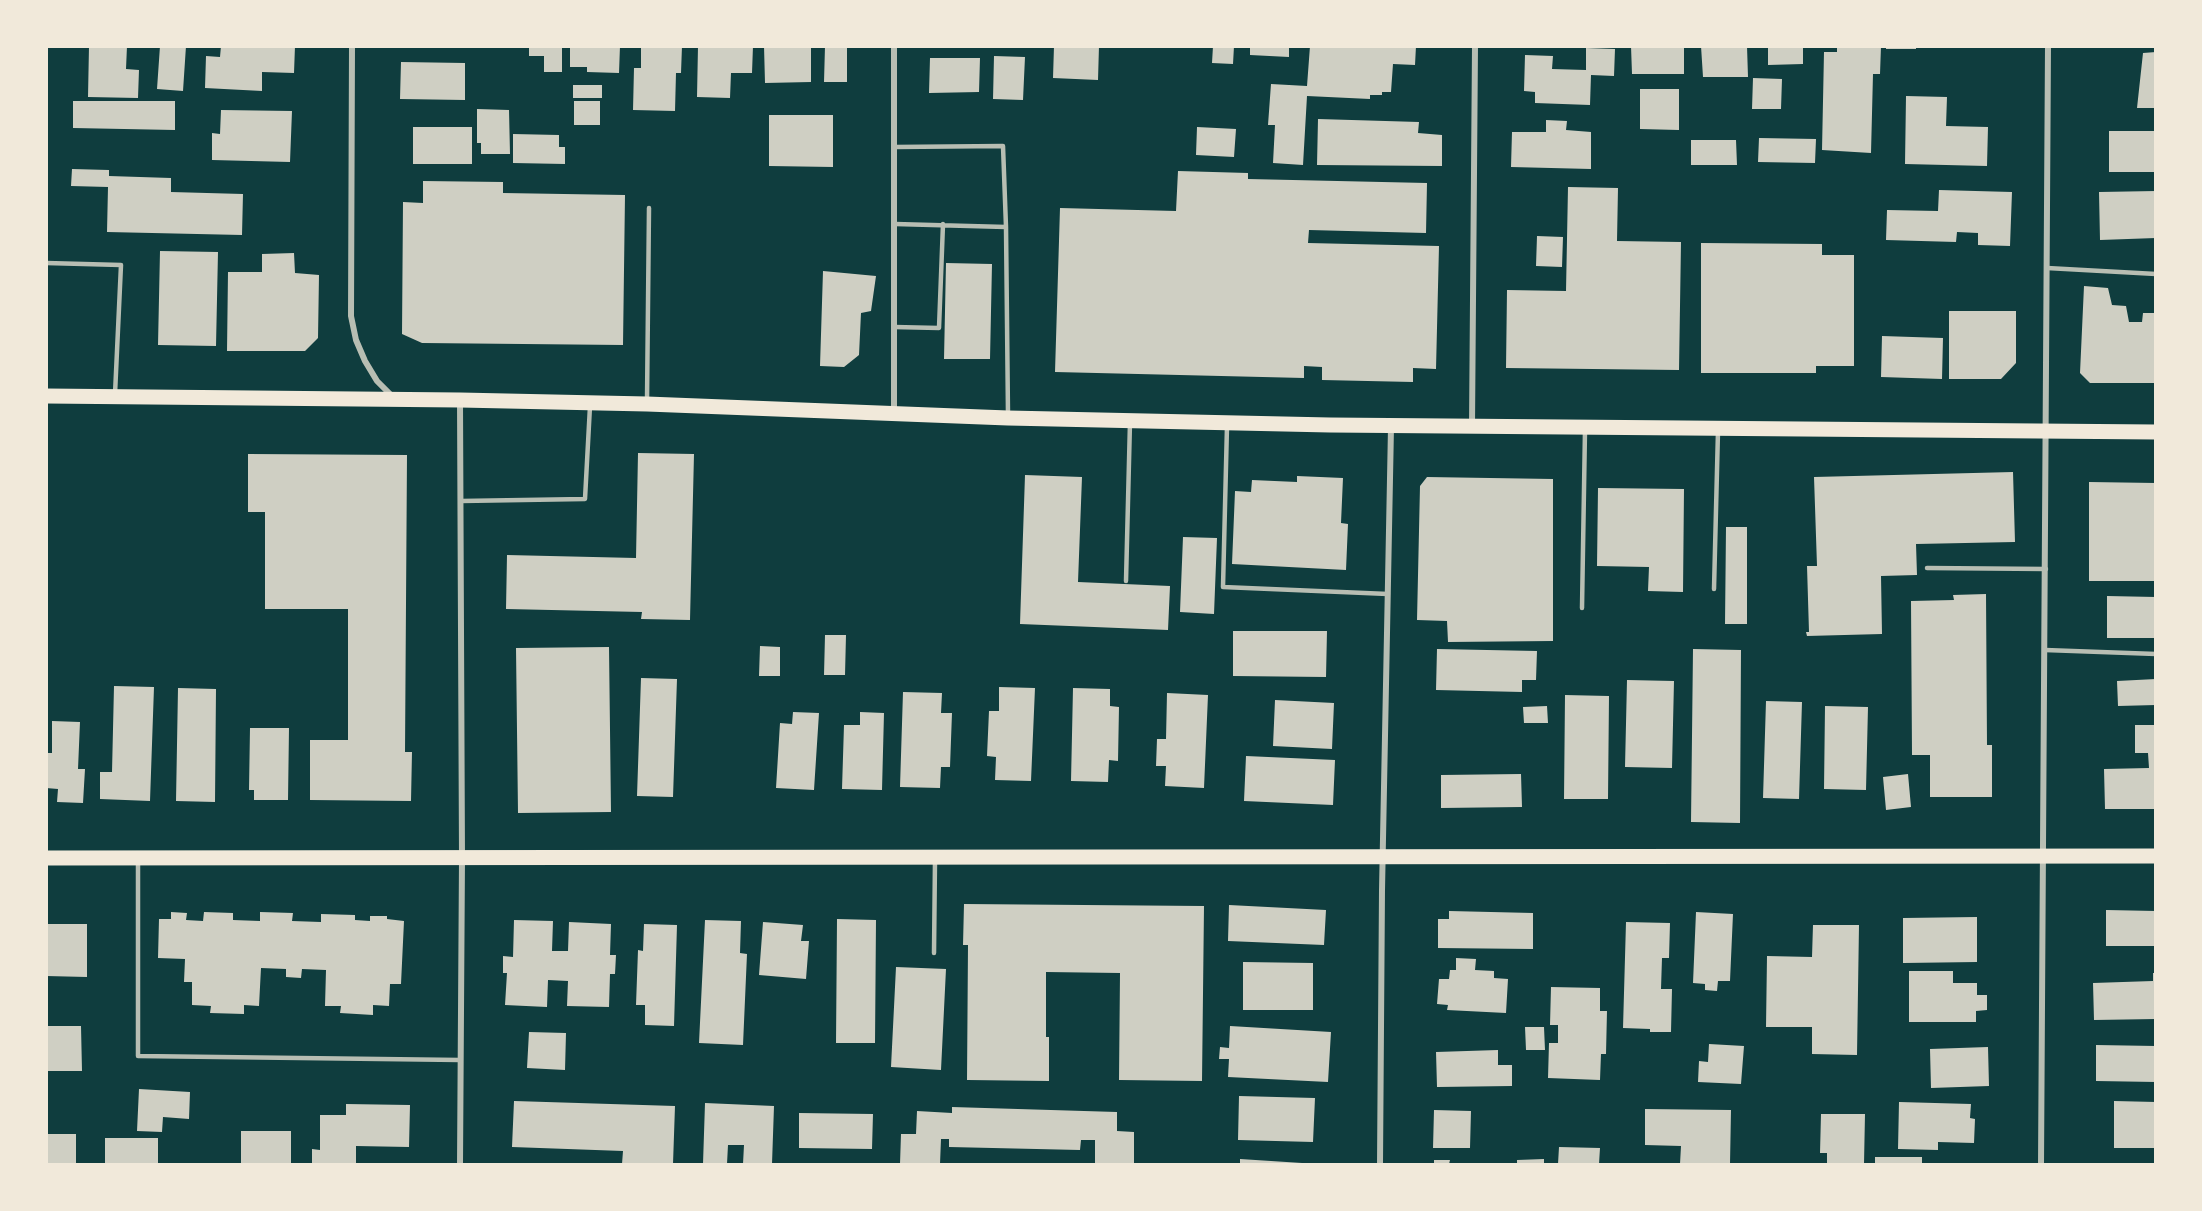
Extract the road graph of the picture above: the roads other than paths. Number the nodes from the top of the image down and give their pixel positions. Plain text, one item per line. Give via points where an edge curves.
1 (352, 46) edge
2 (894, 46) edge
3 (1475, 46) edge
4 (2048, 46) edge
5 (895, 147) junction
6 (649, 208) dead end
7 (895, 224) junction
8 (943, 224) junction
9 (1006, 227) junction
10 (46, 263) edge
11 (2047, 268) junction
12 (2156, 273) edge
13 (894, 327) junction
14 (46, 396) edge
15 (115, 396) junction
16 (394, 399) junction
17 (460, 400) junction
18 (591, 403) junction
19 (647, 404) junction
20 (894, 414) junction
21 (1008, 418) junction
22 (1130, 421) junction
23 (1227, 423) junction
24 (1391, 426) junction
25 (1472, 426) junction
26 (1585, 428) junction
27 (1718, 428) junction
28 (2047, 432) junction
29 (2156, 432) edge
30 (461, 501) junction
31 (1927, 568) dead end
32 (2046, 569) junction
33 (1126, 581) dead end
34 (1714, 589) dead end
35 (1389, 594) junction
36 (1582, 608) dead end
37 (2045, 650) junction
38 (2156, 654) edge
39 (1383, 855) junction
40 (2043, 855) junction
41 (2156, 856) edge
42 (935, 857) junction
43 (46, 858) edge
44 (138, 858) junction
45 (462, 858) junction
46 (934, 954) dead end
47 (460, 1060) junction
48 (460, 1164) edge
49 (1380, 1164) edge
50 (2041, 1164) edge

1 - 16 street via 351,316 364,361
2 - 5 street
3 - 25 street
4 - 11 street
5 - 7 street
5 - 9 lane via 1003,146
6 - 19 lane
7 - 8 lane
7 - 13 street
8 - 9 lane
8 - 13 lane via 939,328
9 - 21 lane
10 - 15 lane via 121,265
11 - 12 lane
11 - 28 street
13 - 20 street
14 - 15 main road
15 - 16 main road
16 - 17 main road
17 - 18 main road
17 - 30 street
18 - 19 main road
18 - 30 lane via 585,499
19 - 20 main road
20 - 21 main road
21 - 22 main road
22 - 23 main road
22 - 33 lane
23 - 24 main road
23 - 35 lane via 1223,587
24 - 25 main road
24 - 35 street
25 - 26 main road
26 - 27 main road
26 - 36 lane
27 - 28 main road
27 - 34 lane
28 - 29 main road
28 - 32 street
30 - 45 street
31 - 32 lane
32 - 37 street
35 - 39 street
37 - 38 lane
37 - 40 street
39 - 40 main road
39 - 42 main road
39 - 49 street
40 - 41 main road
40 - 50 street
42 - 45 main road
42 - 46 lane
43 - 44 main road
44 - 45 main road
44 - 47 lane via 138,1056
45 - 47 street
47 - 48 street

